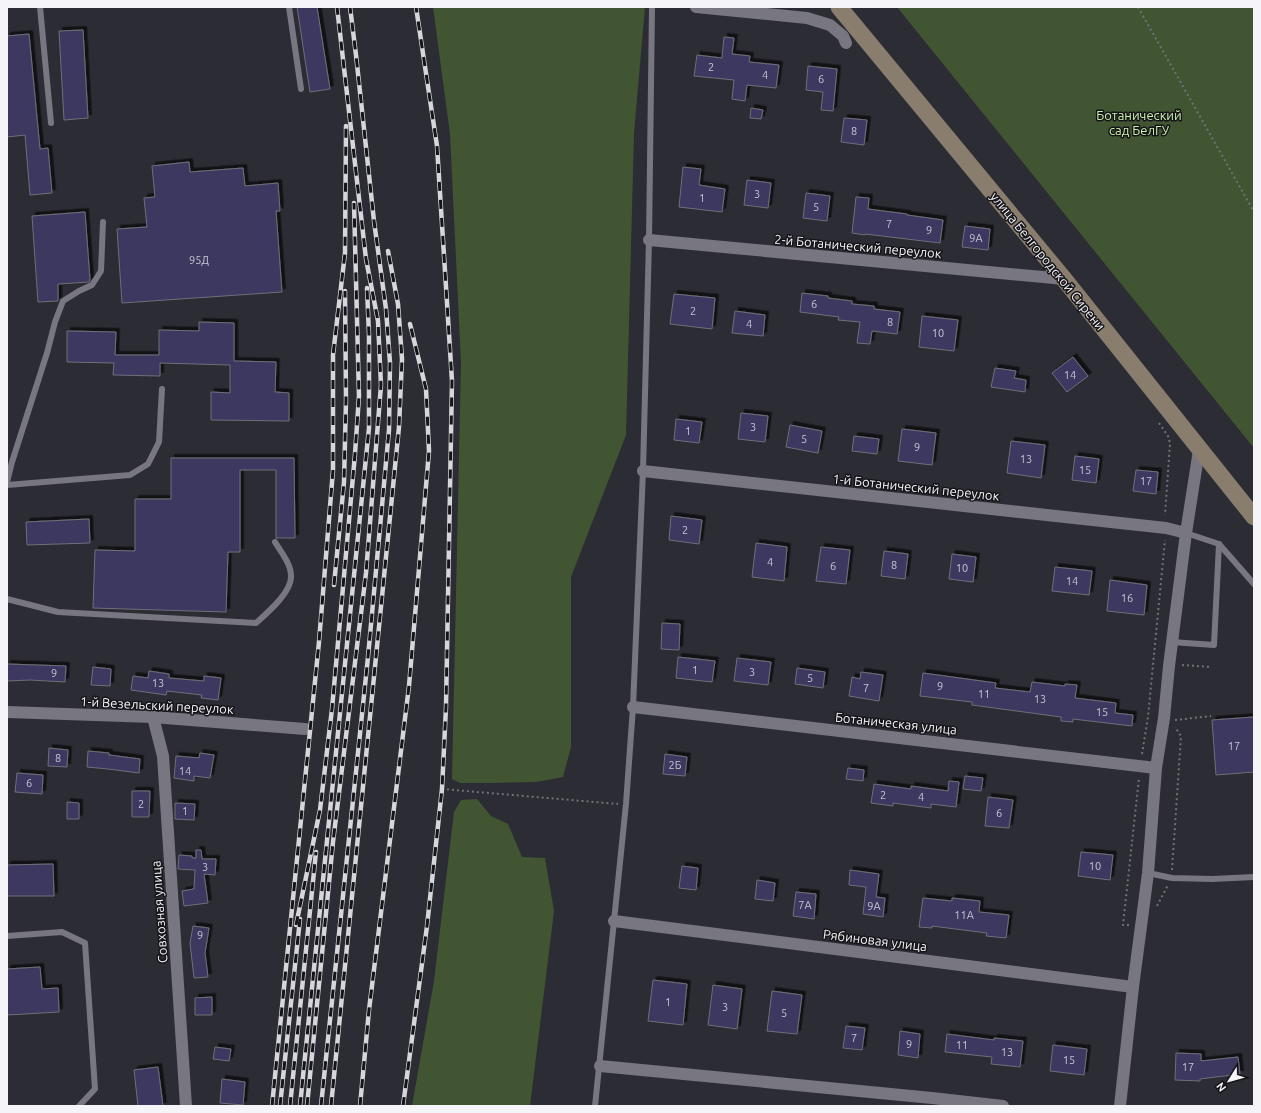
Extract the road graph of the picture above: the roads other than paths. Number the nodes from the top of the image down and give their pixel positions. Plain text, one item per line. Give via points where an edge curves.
1 (40, 7) edge
2 (289, 7) edge
3 (652, 7) edge
4 (696, 7) edge
5 (839, 7) edge
6 (846, 43) dead end
7 (301, 89) dead end
8 (51, 123) dead end
9 (103, 222) dead end
10 (649, 240) junction
11 (1064, 279) junction
12 (162, 389) dead end
13 (1199, 450) junction
14 (643, 471) junction
15 (7, 482) edge
16 (7, 485) edge
17 (1254, 518) edge
18 (1186, 533) junction
19 (275, 542) dead end
20 (1219, 544) junction
21 (1254, 584) edge
22 (7, 599) edge
23 (1172, 642) junction
24 (633, 708) junction
25 (7, 712) edge
26 (153, 717) junction
27 (305, 729) dead end
28 (1156, 768) junction
29 (1148, 873) junction
30 (1254, 877) edge
31 (614, 921) junction
32 (7, 936) edge
33 (1133, 986) junction
34 (600, 1066) junction
35 (79, 1106) edge
36 (186, 1106) edge
37 (595, 1106) edge
38 (1003, 1106) edge
39 (1120, 1106) edge

1 - 8 lane
2 - 7 lane
3 - 10 lane
4 - 6 street via 807,18 830,25 843,36
5 - 11 main road, улица Белгородской Сирени
9 - 15 lane via 101,271 92,285 63,301
10 - 11 street, 2-й Ботанический переулок
10 - 14 lane
11 - 13 main road, улица Белгородской Сирени
12 - 16 lane via 159,442 148,464 130,475
13 - 17 main road, улица Белгородской Сирени
13 - 18 street
14 - 18 street, 1-й Ботанический переулок via 1166,528
14 - 24 lane
18 - 20 lane
18 - 23 street
19 - 22 lane via 292,577 285,594 256,623 58,612
20 - 21 lane
20 - 23 lane via 1214,646
23 - 28 street
24 - 28 street, Ботаническая улица
24 - 31 lane
25 - 26 street, 1-й Везельский переулок
26 - 27 street, 1-й Везельский переулок
26 - 36 street, Совхозная улица via 163,756
28 - 29 street
29 - 30 lane via 1172,878
29 - 33 street
31 - 33 street, Рябиновая улица
31 - 34 lane
32 - 35 lane via 62,932 85,943 95,1089
33 - 39 street
34 - 37 lane
34 - 38 street

